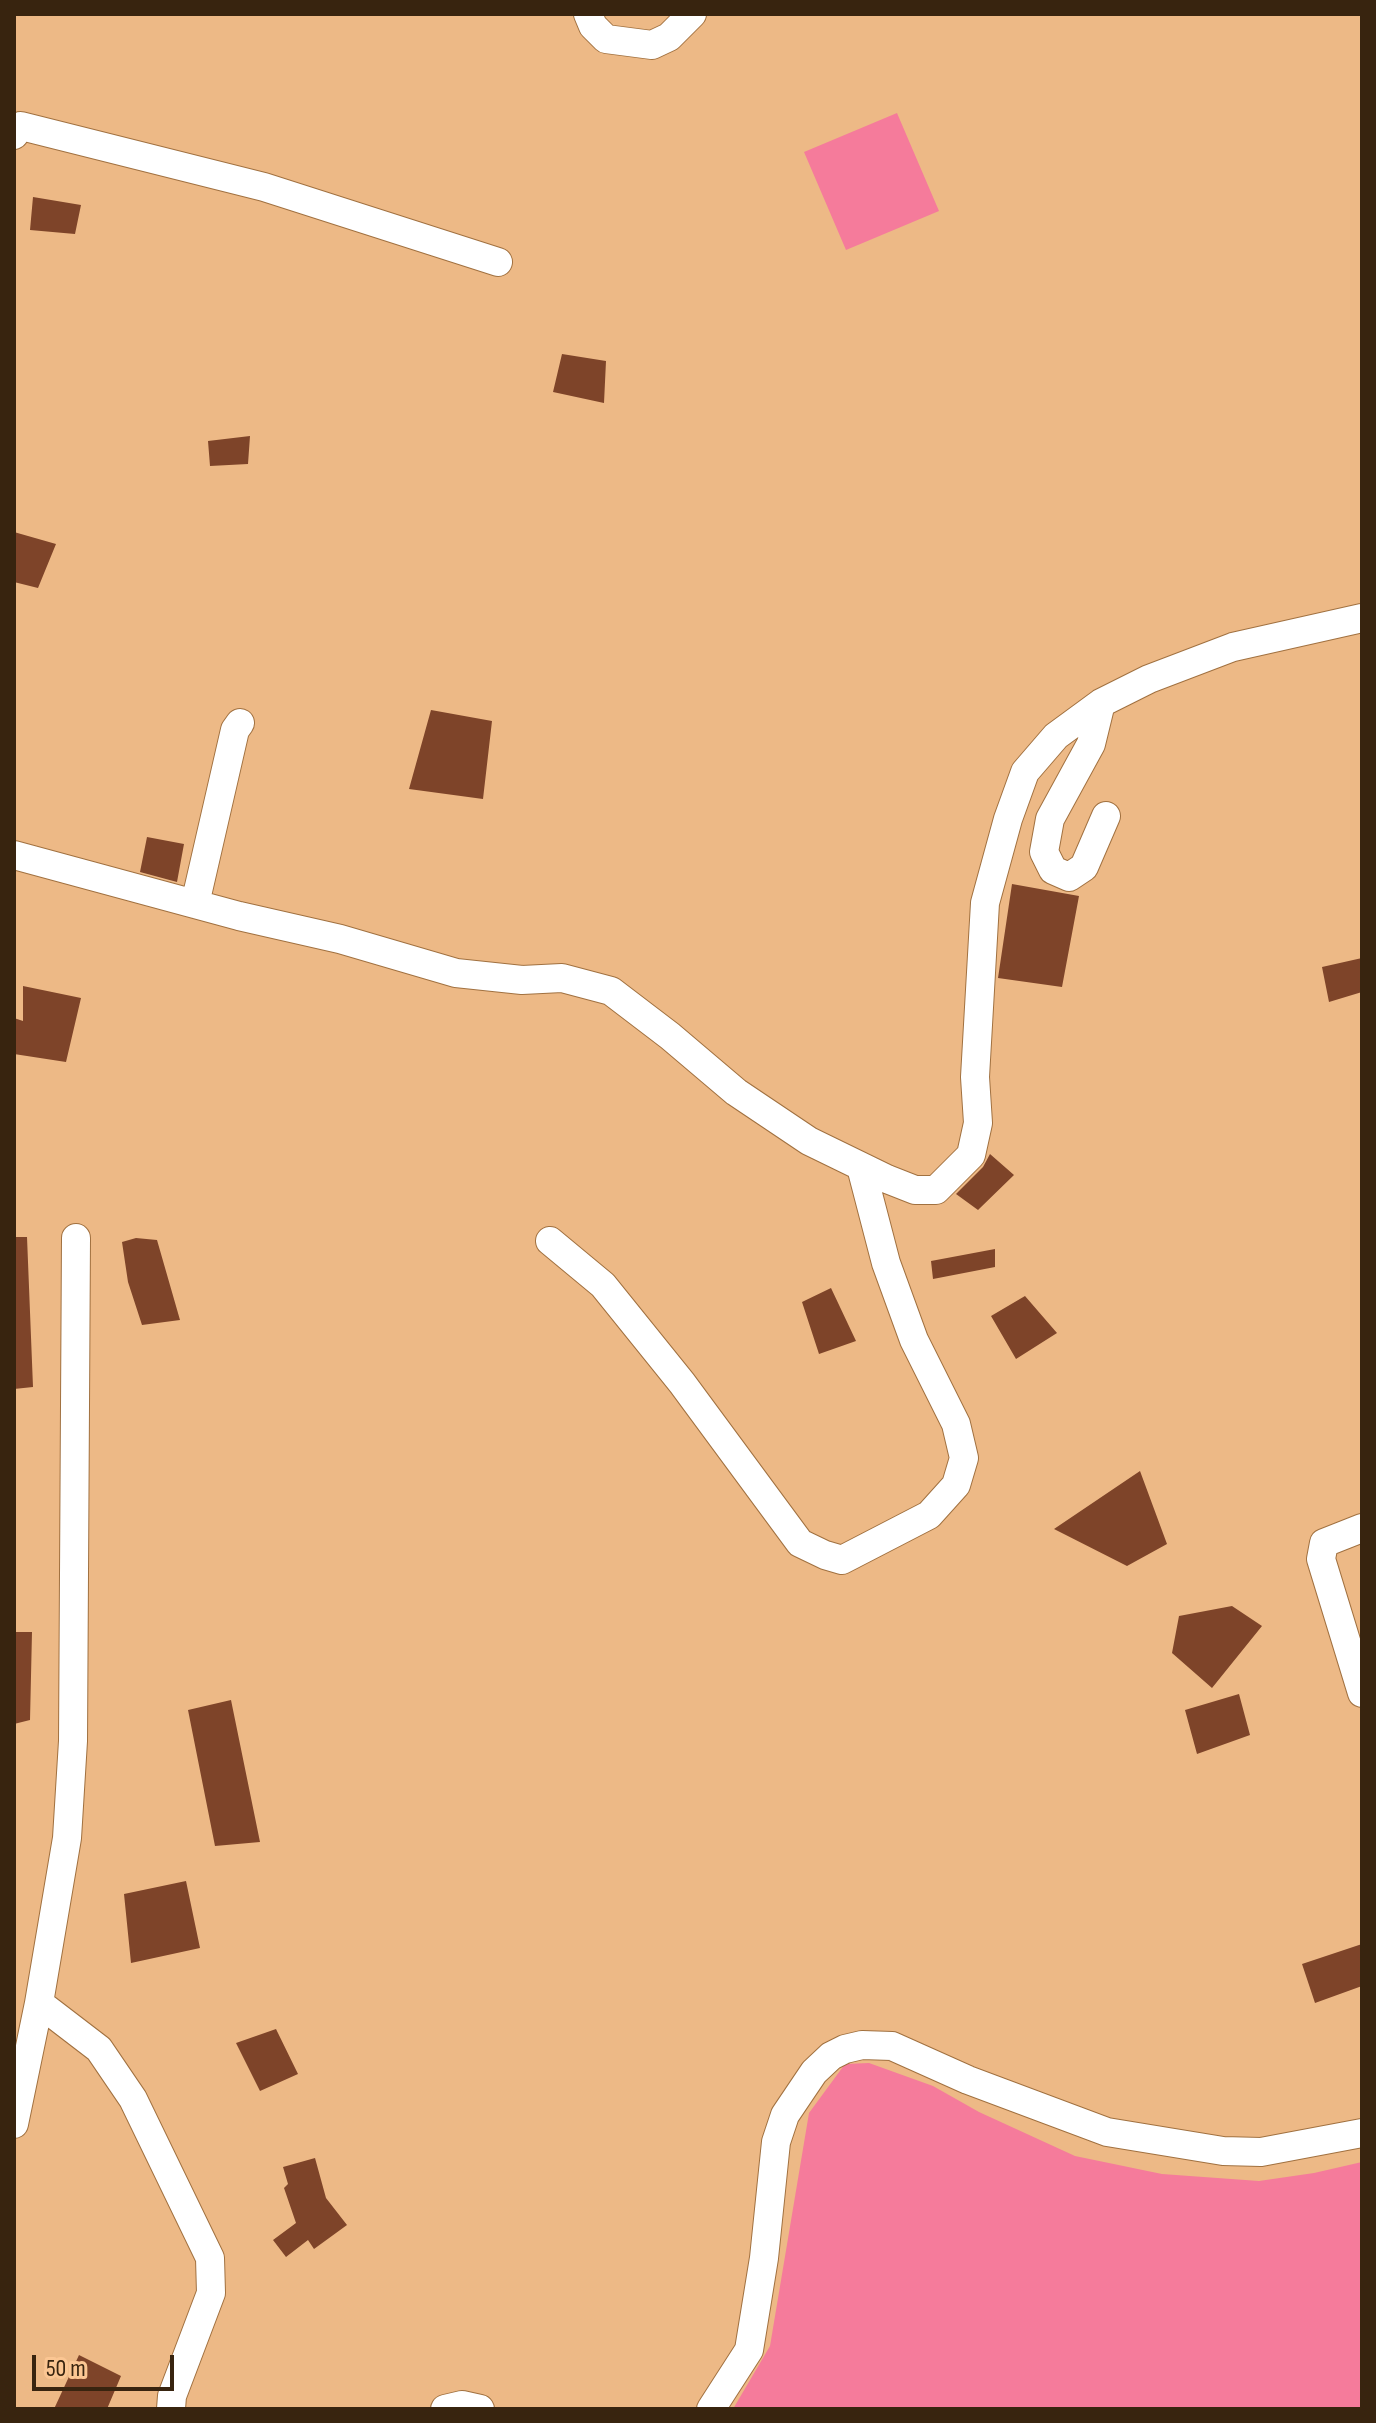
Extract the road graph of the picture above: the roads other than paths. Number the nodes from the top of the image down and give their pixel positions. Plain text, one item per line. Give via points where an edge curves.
1 (588, 14) edge
2 (692, 14) edge
3 (14, 135) edge
4 (498, 262) dead end
5 (1362, 618) edge
6 (1101, 703) junction
7 (240, 723) dead end
8 (1106, 816) dead end
9 (14, 855) edge
10 (195, 904) junction
11 (861, 1167) junction
12 (76, 1238) dead end
13 (550, 1241) dead end
14 (1362, 1528) edge
15 (1362, 1693) edge
16 (39, 2003) junction
17 (14, 2124) edge
18 (1362, 2133) edge
19 (171, 2409) edge
20 (445, 2409) edge
21 (480, 2409) edge
22 (711, 2409) edge

1 - 2 street via 606,39 652,45 669,37
3 - 4 street via 21,126 264,187
5 - 6 street via 1233,647
6 - 8 street via 1091,744 1050,819 1044,852 1053,870 1069,877 1084,867
6 - 11 street via 1056,736 1025,772 1008,819 985,903 975,1077 978,1123 971,1155 936,1190 915,1190
7 - 10 street
9 - 10 street
10 - 11 street via 456,973 562,978 611,991 736,1092 809,1141
11 - 13 street via 886,1263 914,1340 956,1424 964,1458 956,1485 929,1515 842,1560 800,1543 603,1285
12 - 16 street via 73,1741 67,1838
14 - 15 street via 1324,1543 1321,1559
16 - 17 street
16 - 19 street via 99,2049 133,2099 210,2258 211,2293
18 - 22 street via 1261,2152 1136,2137 1107,2132 892,2046 845,2049 814,2072 785,2115 776,2142 749,2350
20 - 21 street

